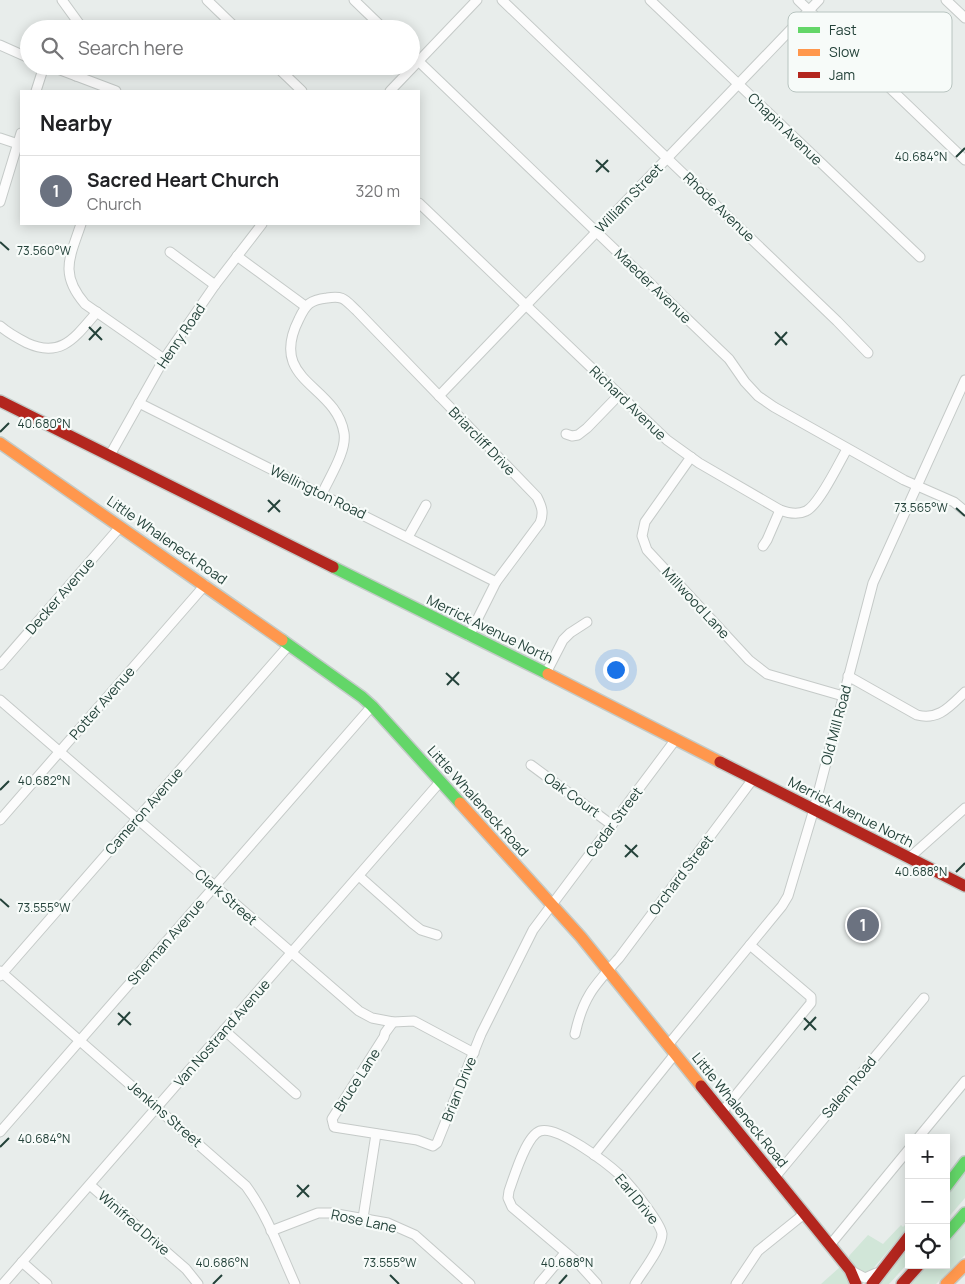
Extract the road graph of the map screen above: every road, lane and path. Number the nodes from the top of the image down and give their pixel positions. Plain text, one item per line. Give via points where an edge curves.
1 (62, 0) edge
2 (207, 0) edge
3 (354, 0) edge
4 (477, 0) edge
5 (502, 0) edge
6 (650, 0) edge
7 (798, 0) edge
8 (819, 0) edge
9 (946, 0) edge
10 (809, 10) joint
11 (965, 18) edge
12 (76, 20) edge
13 (228, 20) edge
14 (375, 20) edge
15 (788, 32) edge
16 (0, 45) edge
17 (20, 54) edge
18 (420, 59) edge
19 (420, 63) edge
20 (41, 75) edge
21 (285, 75) edge
22 (405, 75) edge
23 (76, 76) edge
24 (738, 84) junction
25 (36, 90) edge
26 (113, 90) edge
27 (301, 90) edge
28 (391, 90) edge
29 (894, 92) edge
30 (20, 137) edge
31 (0, 138) edge
32 (18, 144) junction
33 (668, 158) junction
34 (965, 160) edge
35 (0, 202) edge
36 (420, 204) edge
37 (81, 225) edge
38 (261, 225) edge
39 (597, 232) junction
40 (170, 252) dead end
41 (237, 256) junction
42 (920, 257) dead end
43 (216, 285) junction
44 (305, 306) junction
45 (526, 306) junction
46 (97, 312) junction
47 (0, 326) edge
48 (868, 353) dead end
49 (164, 359) junction
50 (965, 380) edge
51 (619, 395) junction
52 (439, 396) junction
53 (0, 401) edge
54 (139, 403) junction
55 (566, 434) dead end
56 (0, 443) edge
57 (847, 449) junction
58 (110, 455) junction
59 (691, 457) junction
60 (917, 486) junction
61 (322, 494) junction
62 (426, 505) dead end
63 (780, 510) junction
64 (965, 511) edge
65 (120, 526) junction
66 (408, 537) junction
67 (763, 546) dead end
68 (496, 582) junction
69 (204, 586) junction
70 (587, 622) dead end
71 (469, 636) junction
72 (289, 645) junction
73 (0, 665) edge
74 (546, 673) junction
75 (848, 676) junction
76 (965, 692) edge
77 (843, 696) junction
78 (0, 700) edge
79 (372, 706) junction
80 (676, 739) junction
81 (60, 752) junction
82 (531, 765) dead end
83 (753, 779) junction
84 (440, 782) junction
85 (814, 810) junction
86 (963, 813) edge
87 (137, 819) junction
88 (0, 820) edge
89 (612, 825) junction
90 (910, 858) junction
91 (359, 876) junction
92 (214, 886) junction
93 (965, 886) edge
94 (552, 905) junction
95 (437, 935) dead end
96 (750, 944) junction
97 (291, 953) junction
98 (608, 970) junction
99 (1, 974) edge
100 (924, 998) dead end
101 (394, 1022) junction
102 (224, 1030) junction
103 (575, 1034) dead end
104 (80, 1040) junction
105 (671, 1049) junction
106 (474, 1053) junction
107 (965, 1081) edge
108 (296, 1094) dead end
109 (157, 1108) junction
110 (722, 1112) junction
111 (0, 1132) edge
112 (376, 1134) junction
113 (921, 1134) edge
114 (905, 1154) edge
115 (594, 1155) junction
116 (965, 1162) edge
117 (775, 1177) junction
118 (950, 1181) edge
119 (90, 1185) junction
120 (965, 1213) edge
121 (804, 1214) junction
122 (362, 1218) junction
123 (950, 1230) edge
124 (271, 1232) junction
125 (905, 1241) edge
126 (830, 1244) junction
127 (565, 1253) junction
128 (894, 1255) junction
129 (22, 1262) junction
130 (965, 1265) edge
131 (915, 1269) edge
132 (850, 1270) junction
133 (3, 1284) edge
134 (47, 1284) edge
135 (198, 1284) edge
136 (295, 1284) edge
137 (470, 1284) edge
138 (538, 1284) edge
139 (597, 1284) edge
140 (635, 1284) edge
141 (736, 1284) edge
142 (856, 1284) edge
143 (872, 1284) edge
144 (902, 1284) edge
145 (946, 1284) edge

1 - 12 street
2 - 13 street
3 - 14 street
4 - 18 street
5 - 33 street, Rhode Avenue
6 - 24 street, Chapin Avenue
7 - 10 street
8 - 10 street, William Street
9 - 11 street
15 - 24 street, William Street
16 - 17 street
19 - 39 street, Maeder Avenue
20 - 25 street
21 - 27 street
22 - 28 street
23 - 26 street
24 - 33 street, William Street
24 - 42 street, Chapin Avenue
29 - 34 street
30 - 32 street
31 - 32 street
32 - 35 street
33 - 39 street, William Street
33 - 48 street, Rhode Avenue
36 - 45 street, Richard Avenue
37 - 46 street via 70,258 70,279 75,292
38 - 41 street, Henry Road
39 - 45 street, William Street
39 - 57 street, Maeder Avenue via 729,359 758,396
40 - 43 street
41 - 43 street, Henry Road
41 - 44 street
43 - 49 street, Henry Road
44 - 52 street, Briarcliff Drive via 324,298 343,297
44 - 61 street via 291,337 291,359 297,371 336,413 344,434 342,450
45 - 51 street, Richard Avenue
45 - 52 street, William Street
46 - 47 street via 79,333 58,348 38,348
46 - 49 street
49 - 54 street, Henry Road
50 - 60 street, Old Mill Road
51 - 55 street via 582,432 572,436
51 - 59 street, Richard Avenue via 667,440
52 - 68 street, Briarcliff Drive via 537,497 541,506 540,524
53 - 58 main road, Merrick Avenue North
54 - 58 street, Henry Road
54 - 61 street, Wellington Road
56 - 65 main road, Little Whaleneck Road
57 - 60 street, Maeder Avenue
57 - 63 street, Richard Avenue via 813,506 797,514
58 - 71 main road, Merrick Avenue North
59 - 63 street, Richard Avenue
59 - 77 street, Millwood Lane via 645,522 642,536 647,550 760,670
60 - 64 street, Maeder Avenue via 954,502
60 - 75 street, Old Mill Road via 873,583
61 - 66 street, Wellington Road
62 - 66 street
63 - 67 street
65 - 69 main road, Little Whaleneck Road
65 - 73 street, Decker Avenue
66 - 68 street, Wellington Road
68 - 71 street, Briarcliff Drive
69 - 72 main road, Little Whaleneck Road
69 - 81 street, Potter Avenue
70 - 74 street via 563,640
71 - 74 main road, Merrick Avenue North
72 - 79 main road, Little Whaleneck Road
72 - 87 street, Cameron Avenue
74 - 80 main road, Merrick Avenue North
75 - 76 street via 924,717 939,715
75 - 77 street, Old Mill Road
77 - 85 street, Old Mill Road
78 - 81 street, Clark Street
79 - 84 main road, Little Whaleneck Road
79 - 92 street, Sherman Avenue
80 - 83 main road, Merrick Avenue North
80 - 89 street, Cedar Street
81 - 87 street, Clark Street
81 - 88 street, Potter Avenue
82 - 89 street, Oak Court
83 - 85 main road, Merrick Avenue North
83 - 98 street, Orchard Street
84 - 91 street, Van Nostrand Avenue
84 - 94 main road, Little Whaleneck Road
85 - 90 main road, Merrick Avenue North
85 - 96 street, Old Mill Road via 788,896
86 - 90 street
87 - 92 street, Clark Street
87 - 99 street, Cameron Avenue
89 - 94 street, Cedar Street
90 - 93 main road, Merrick Avenue North
91 - 95 street via 421,930
91 - 97 street, Van Nostrand Avenue
92 - 97 street, Clark Street
92 - 104 street, Sherman Avenue
94 - 98 main road, Little Whaleneck Road
94 - 106 street, Brian Drive via 533,930
96 - 105 street, Old Mill Road
96 - 110 street via 811,997 811,1003
97 - 101 street, Clark Street via 358,1012
97 - 102 street, Van Nostrand Avenue
98 - 103 street, Orchard Street via 589,994
98 - 105 main road, Little Whaleneck Road
99 - 104 street, Jenkins Street
100 - 117 street, Salem Road
101 - 106 street, Clark Street via 414,1021
101 - 112 street, Bruce Lane via 332,1119 334,1127
102 - 108 street
102 - 109 street, Van Nostrand Avenue
104 - 109 street, Jenkins Street
104 - 111 street, Sherman Avenue
105 - 110 main road, Little Whaleneck Road
105 - 115 street
106 - 112 street, Brian Drive via 436,1144
107 - 113 street
109 - 119 street, Van Nostrand Avenue
109 - 124 street, Jenkins Street via 246,1186
110 - 117 main road, Little Whaleneck Road
112 - 122 street
114 - 126 street
115 - 127 street, Earl Drive via 553,1131 540,1131 528,1143 509,1191 512,1207
115 - 140 street, Earl Drive via 621,1176 661,1229 661,1243
116 - 118 main road
117 - 121 main road, Little Whaleneck Road
119 - 129 street, Van Nostrand Avenue
119 - 135 street, Winifred Drive via 181,1265
120 - 123 main road
121 - 126 main road, Little Whaleneck Road
121 - 141 street via 758,1251
122 - 124 street, Rose Lane via 318,1213
122 - 137 street, Rose Lane via 388,1223 415,1235
124 - 136 street, Jenkins Street
125 - 128 main road
126 - 132 main road, Little Whaleneck Road
127 - 138 street
127 - 139 street, Earl Drive
128 - 132 street via 869,1277
128 - 143 main road
129 - 133 street, Van Nostrand Avenue
129 - 134 street
130 - 145 main road
131 - 144 main road
132 - 142 main road, Little Whaleneck Road

